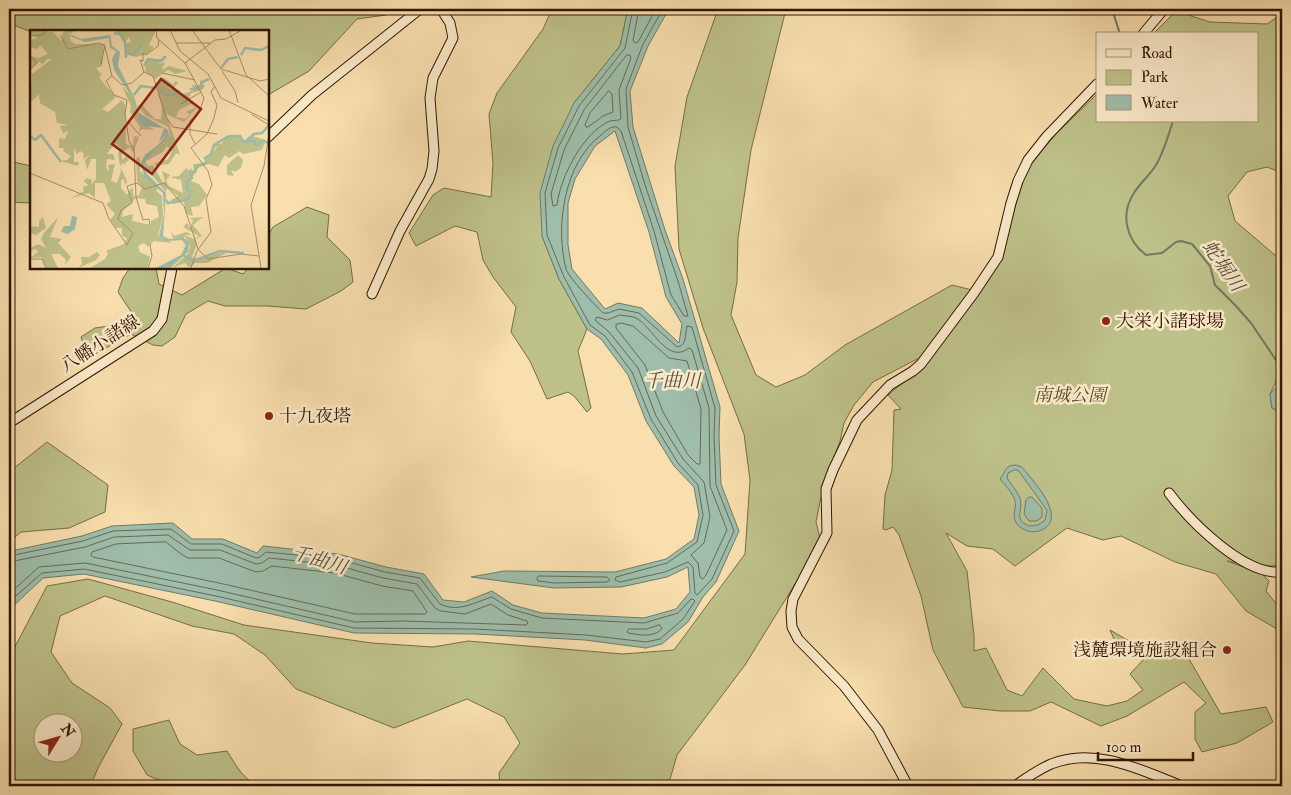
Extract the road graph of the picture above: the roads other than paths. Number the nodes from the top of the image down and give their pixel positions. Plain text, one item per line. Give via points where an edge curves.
1 (420, 9) edge
2 (440, 9) edge
3 (1164, 9) edge
4 (1145, 32) edge
5 (1096, 85) edge
6 (269, 137) edge
7 (172, 269) edge
8 (372, 294) dead end
9 (9, 422) edge
10 (1169, 493) dead end
11 (1282, 572) edge
12 (1282, 784) edge
13 (908, 786) edge
14 (1015, 786) edge
15 (1182, 786) edge
16 (1275, 786) edge

1 - 6 street via 312,94
2 - 8 street via 450,23 453,38 431,90 432,169
3 - 4 street
5 - 13 street via 1028,160 1011,203 998,257 974,294 921,364 890,385 858,420 826,489 826,533 793,599 792,627 798,639 844,686 878,730
7 - 9 street, 八幡小諸線 via 162,319 153,331
10 - 11 street via 1186,514 1232,555 1256,567
12 - 16 street
14 - 15 street via 1037,770 1080,757 1118,762

